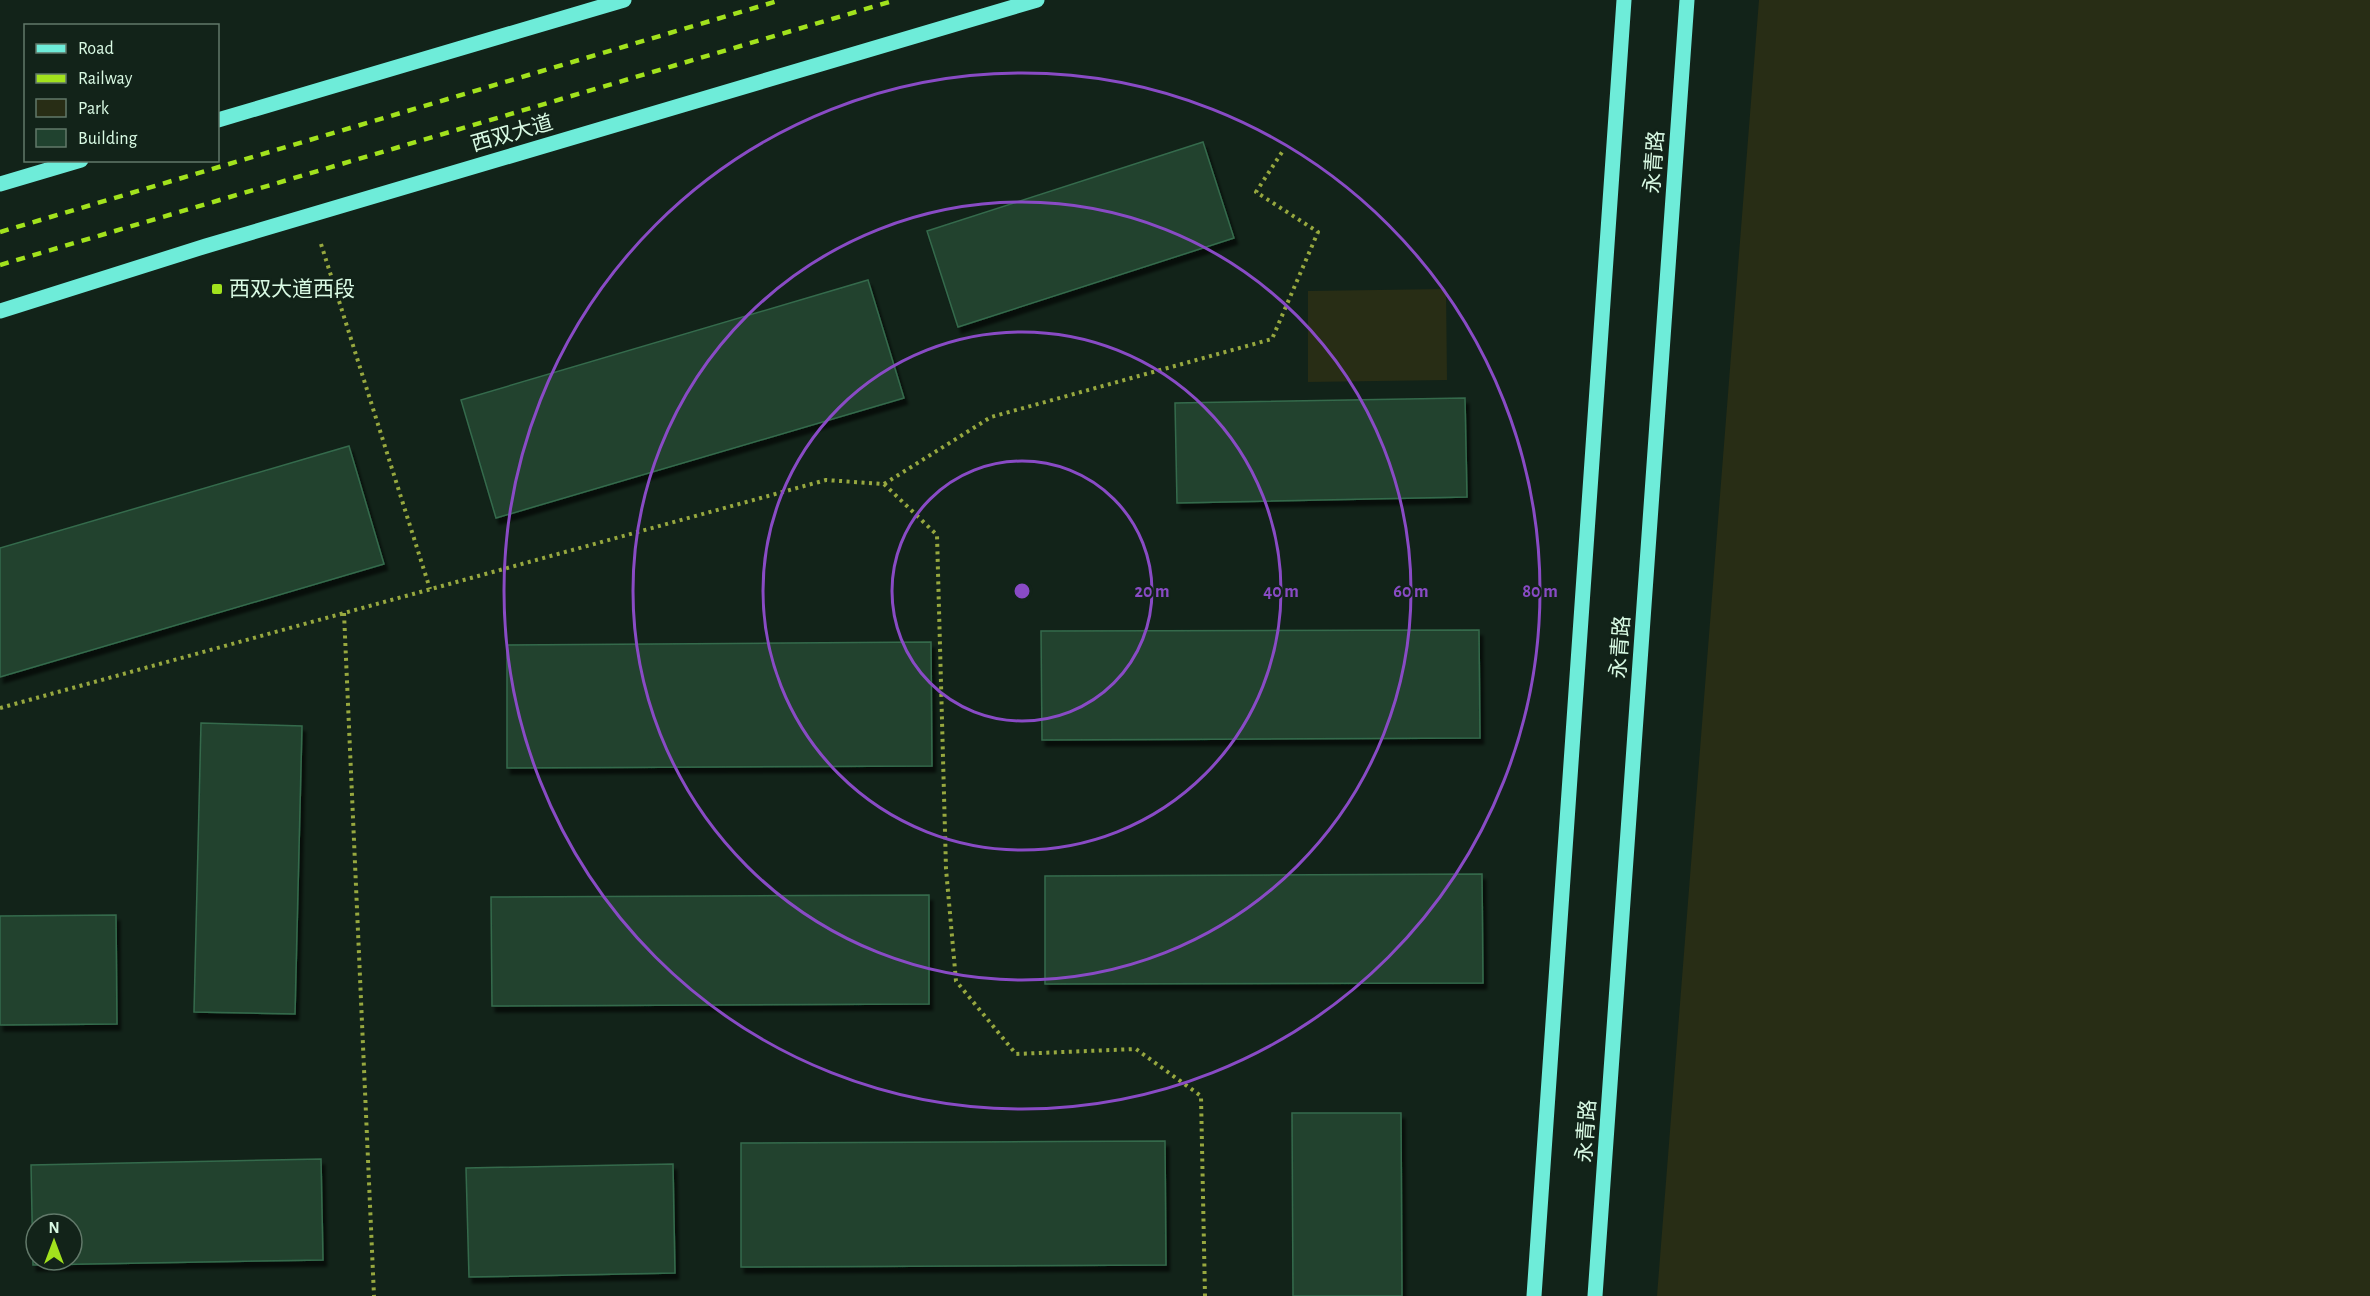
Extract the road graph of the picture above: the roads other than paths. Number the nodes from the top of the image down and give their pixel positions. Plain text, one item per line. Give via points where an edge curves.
1 (624, 0) edge
2 (1037, 0) edge
3 (1611, 0) edge
4 (1624, 0) edge
5 (1687, 0) edge
6 (1623, 20) junction
7 (219, 120) edge
8 (74, 162) edge
9 (0, 184) edge
10 (0, 311) edge
11 (1534, 1296) edge
12 (1595, 1296) edge

1 - 7 main road
2 - 10 main road, 西双大道 via 312,214
3 - 6 main road
4 - 6 main road, 永青路
5 - 12 main road, 永青路
6 - 11 main road, 永青路
8 - 9 main road

